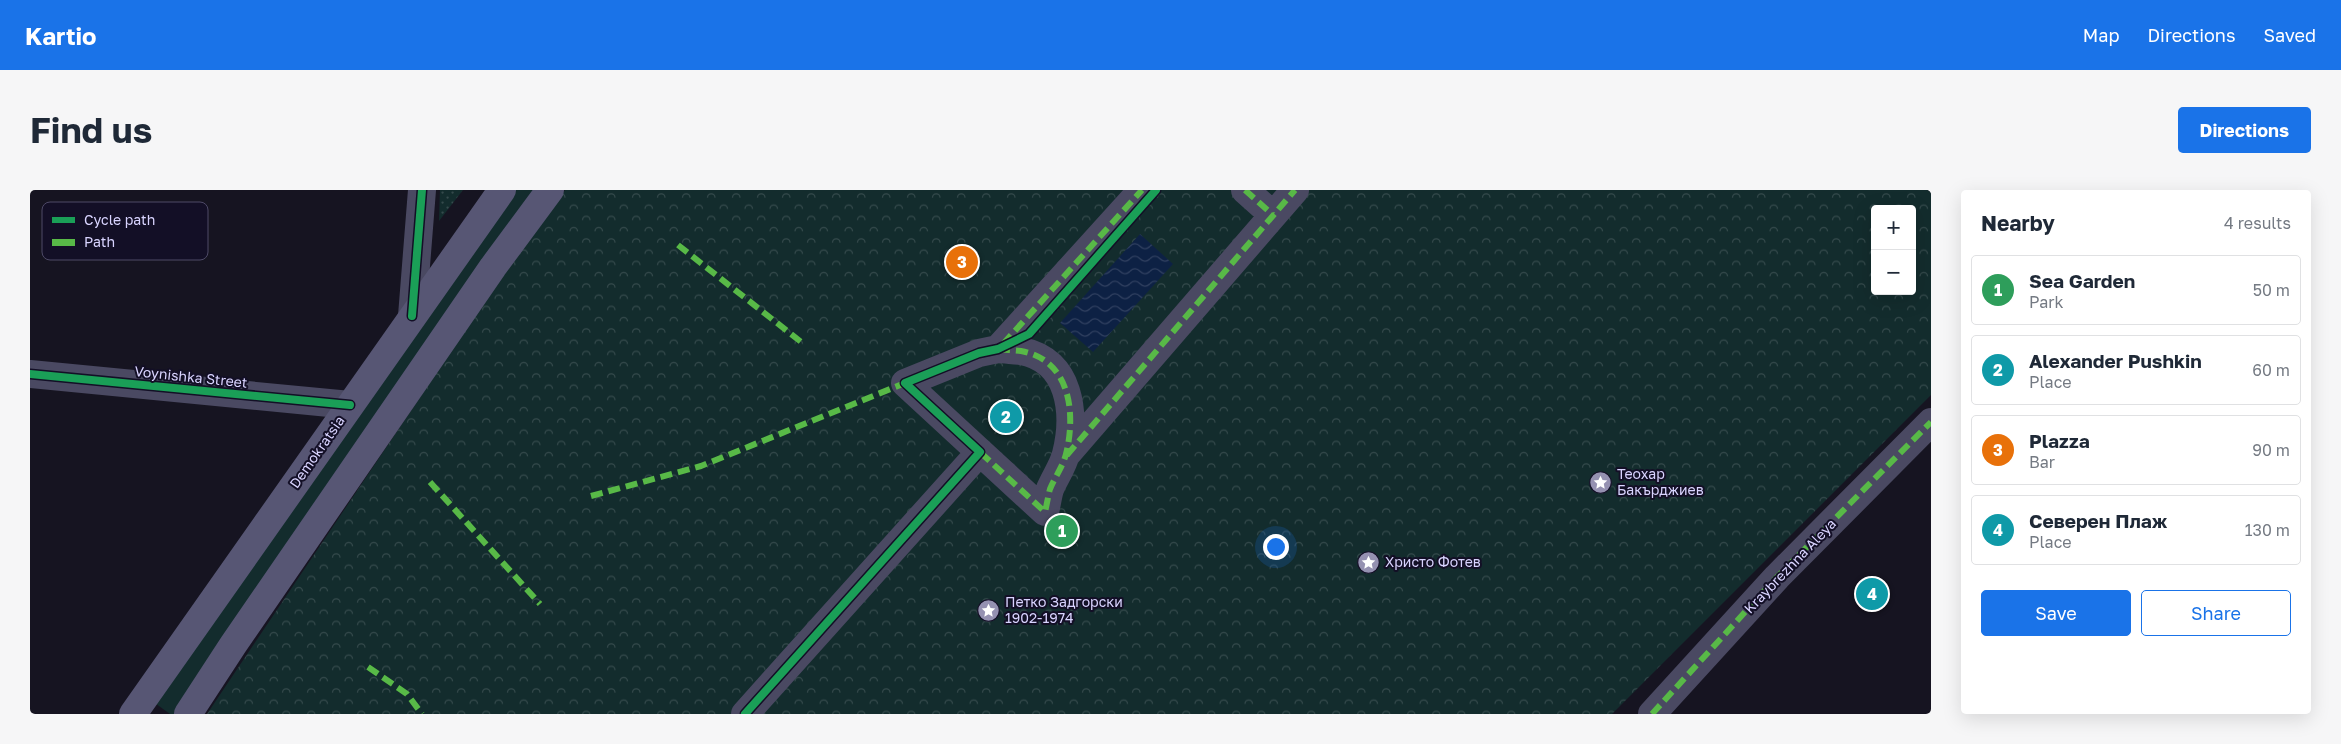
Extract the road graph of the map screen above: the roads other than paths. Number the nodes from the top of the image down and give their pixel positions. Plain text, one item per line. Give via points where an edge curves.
1 (422, 190) edge
2 (502, 190) edge
3 (550, 190) edge
4 (1142, 190) edge
5 (1246, 190) edge
6 (1295, 190) edge
7 (1273, 215) junction
8 (412, 316) junction
9 (998, 349) junction
10 (30, 374) edge
11 (350, 405) junction
12 (1931, 422) edge
13 (980, 452) junction
14 (1065, 457) junction
15 (133, 714) edge
16 (188, 714) edge
17 (746, 714) edge
18 (1652, 714) edge

1 - 8 street
2 - 8 main road, Demokratsia
3 - 16 main road via 488,275
4 - 9 street
5 - 7 street
6 - 7 street
7 - 14 street
8 - 11 main road, Demokratsia
9 - 13 street via 979,353 905,383
9 - 14 street via 1022,351 1037,357 1050,366 1063,383 1070,400 1071,419
10 - 11 street, Voynishka Street
11 - 15 main road, Demokratsia
12 - 18 street, Kraybrezhna Aleya via 1777,577
13 - 14 street via 1045,512 1050,490
13 - 17 street

